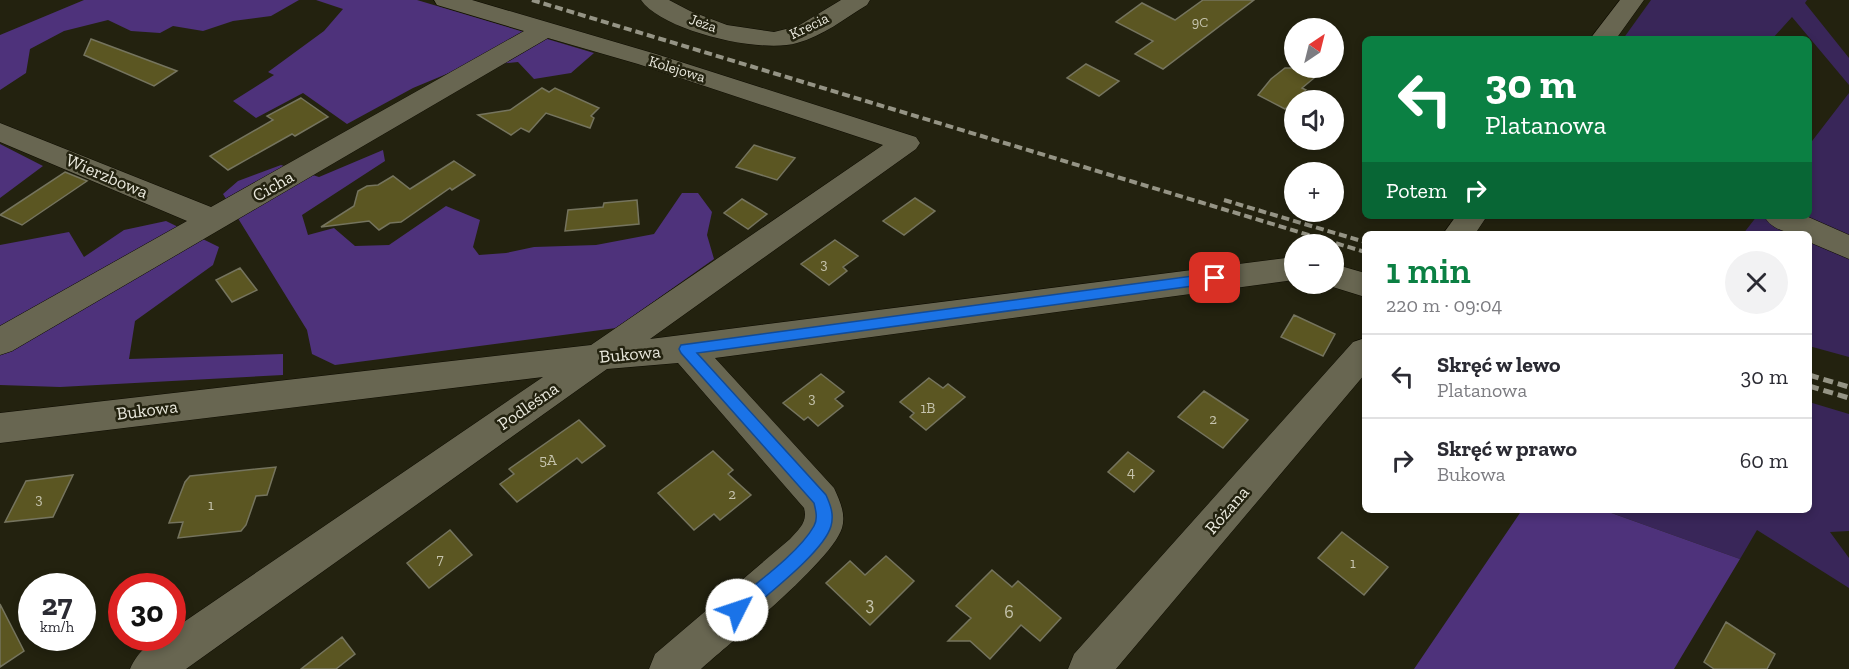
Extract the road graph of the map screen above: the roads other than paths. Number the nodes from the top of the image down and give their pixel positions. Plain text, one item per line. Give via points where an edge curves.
1 (446, 0) edge
2 (653, 0) edge
3 (858, 0) edge
4 (1632, 0) edge
5 (546, 30) junction
6 (1605, 36) edge
7 (758, 39) joint
8 (0, 132) edge
9 (906, 143) joint
10 (1470, 219) edge
11 (1786, 219) edge
12 (213, 220) junction
13 (1460, 231) edge
14 (1812, 231) edge
15 (1812, 231) edge
16 (1849, 248) edge
17 (1284, 270) edge
18 (1344, 279) edge
19 (1362, 284) edge
20 (0, 342) edge
21 (686, 349) junction
22 (1362, 355) edge
23 (598, 357) junction
24 (0, 428) edge
25 (1098, 666) edge
26 (151, 669) edge
27 (670, 669) edge

1 - 5 street, Kolejowa
2 - 7 street, Jeża via 690,19
3 - 7 street, Krecia via 791,37
4 - 6 street
5 - 9 street, Kolejowa
5 - 12 street, Cicha
8 - 12 street, Wierzbowa
9 - 23 street, Podleśna
10 - 13 street
11 - 15 street
12 - 20 street, Cicha
14 - 16 street
17 - 21 street, Bukowa
18 - 19 street
21 - 23 street, Bukowa
21 - 27 street via 821,500 825,514 823,528 804,551
22 - 25 street, Różana
23 - 24 street, Bukowa
23 - 26 street, Podleśna

